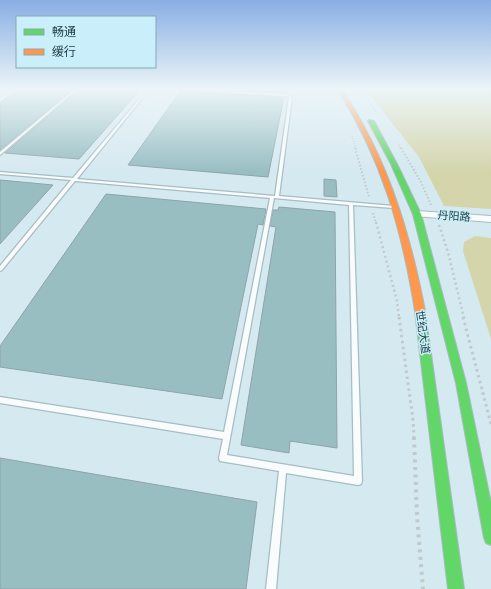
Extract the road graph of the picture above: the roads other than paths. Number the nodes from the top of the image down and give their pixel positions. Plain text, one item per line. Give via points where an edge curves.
1 (43, 117) edge
2 (125, 117) edge
3 (288, 117) edge
4 (358, 117) edge
5 (368, 117) edge
6 (0, 154) edge
7 (0, 173) edge
8 (74, 179) junction
9 (275, 197) junction
10 (350, 204) junction
11 (395, 207) junction
12 (417, 214) junction
13 (491, 219) edge
14 (0, 269) edge
15 (0, 400) edge
16 (227, 436) junction
17 (282, 468) junction
18 (491, 538) edge
19 (271, 589) edge
20 (456, 589) edge

1 - 6 lane
2 - 8 lane
3 - 9 lane
4 - 11 street, 世纪大道 via 380,165
5 - 12 street, 世纪大道
7 - 8 lane
8 - 9 lane
8 - 14 lane
9 - 10 lane
9 - 16 lane
10 - 11 lane
10 - 17 lane via 358,481
11 - 20 street, 世纪大道 via 405,234 420,309
12 - 13 street, 丹阳路
12 - 18 street, 世纪大道 via 461,383
15 - 16 lane
16 - 17 lane via 223,458
17 - 19 lane

